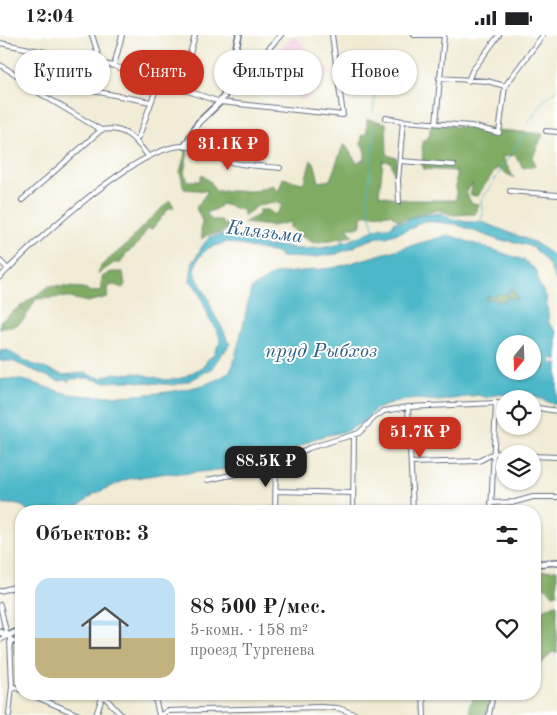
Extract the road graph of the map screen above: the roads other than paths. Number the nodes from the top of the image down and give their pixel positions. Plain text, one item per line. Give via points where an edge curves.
1 (92, 35) edge
2 (122, 35) edge
3 (195, 35) edge
4 (239, 35) edge
5 (281, 35) edge
6 (332, 35) edge
7 (414, 35) edge
8 (444, 35) edge
9 (499, 35) edge
10 (543, 35) edge
11 (0, 43) edge
12 (35, 50) edge
13 (97, 50) edge
14 (191, 50) edge
15 (235, 50) edge
16 (267, 50) edge
17 (0, 65) edge
18 (110, 65) edge
19 (114, 66) junction
20 (120, 68) edge
21 (15, 74) edge
22 (439, 78) junction
23 (468, 81) junction
24 (505, 87) junction
25 (110, 94) edge
26 (43, 95) edge
27 (153, 95) edge
28 (200, 95) edge
29 (224, 95) edge
30 (151, 101) junction
31 (220, 102) junction
32 (386, 118) dead end
33 (403, 121) junction
34 (436, 123) junction
35 (101, 130) junction
36 (546, 131) dead end
37 (557, 132) edge
38 (136, 140) junction
39 (185, 146) junction
40 (148, 156) junction
41 (400, 161) junction
42 (454, 165) dead end
43 (280, 168) dead end
44 (510, 191) dead end
45 (557, 195) edge
46 (22, 200) dead end
47 (399, 202) dead end
48 (0, 261) edge
49 (8, 269) junction
50 (0, 277) edge
51 (496, 403) joint
52 (408, 407) junction
53 (541, 408) edge
54 (557, 411) edge
55 (354, 435) junction
56 (494, 453) junction
57 (541, 456) edge
58 (557, 457) edge
59 (411, 463) junction
60 (276, 465) junction
61 (208, 480) dead end
62 (275, 491) junction
63 (353, 493) junction
64 (557, 497) edge
65 (491, 503) joint
66 (275, 505) edge
67 (352, 505) edge
68 (413, 505) edge
69 (557, 562) edge
70 (541, 563) edge
71 (15, 587) edge
72 (0, 591) edge
73 (0, 605) edge
74 (0, 632) edge
75 (15, 634) edge
76 (9, 638) junction
77 (0, 639) edge
78 (15, 642) edge
79 (12, 686) junction
80 (15, 687) edge
81 (43, 700) edge
82 (101, 700) edge
83 (108, 700) edge
84 (156, 700) edge
85 (423, 700) edge
86 (493, 700) edge
87 (9, 715) edge
88 (79, 715) edge
89 (96, 715) edge
90 (121, 715) edge
91 (160, 715) edge
92 (357, 715) edge
93 (424, 715) edge
94 (489, 715) edge

1 - 13 street
2 - 19 street
3 - 14 street
4 - 15 street
5 - 16 street
6 - 31 street via 343,115
7 - 8 street
8 - 22 street
9 - 23 street
10 - 24 street
11 - 12 street
17 - 21 street
18 - 19 street
19 - 20 street
22 - 23 street
22 - 34 street
23 - 24 street via 487,81
24 - 34 street via 499,133 471,126
25 - 30 street
26 - 35 street
27 - 30 street
28 - 31 street
29 - 31 street
30 - 38 street
31 - 39 street via 198,123
32 - 33 street
33 - 34 street
33 - 41 street
35 - 38 street via 123,131
35 - 46 street
36 - 37 street
38 - 40 street
39 - 40 street
39 - 43 street via 229,161
40 - 49 street via 83,202
41 - 42 street
41 - 47 street
44 - 45 street
48 - 49 street
49 - 50 street
51 - 52 street
51 - 56 street
52 - 55 street via 384,411
52 - 59 street
53 - 54 street
55 - 60 street via 309,448
55 - 63 street
56 - 59 street via 479,461
56 - 65 street
57 - 58 street
59 - 68 street
60 - 61 street
60 - 62 street
62 - 63 street
62 - 66 street
63 - 67 street
64 - 65 street
69 - 70 street
71 - 72 street
73 - 76 street
74 - 76 street
75 - 76 street
76 - 77 street
76 - 78 street
76 - 79 street
79 - 80 street
79 - 87 street
81 - 88 street
82 - 89 street
83 - 90 street
84 - 91 street
85 - 93 street
86 - 94 street
91 - 92 street via 167,711 320,707 338,708

